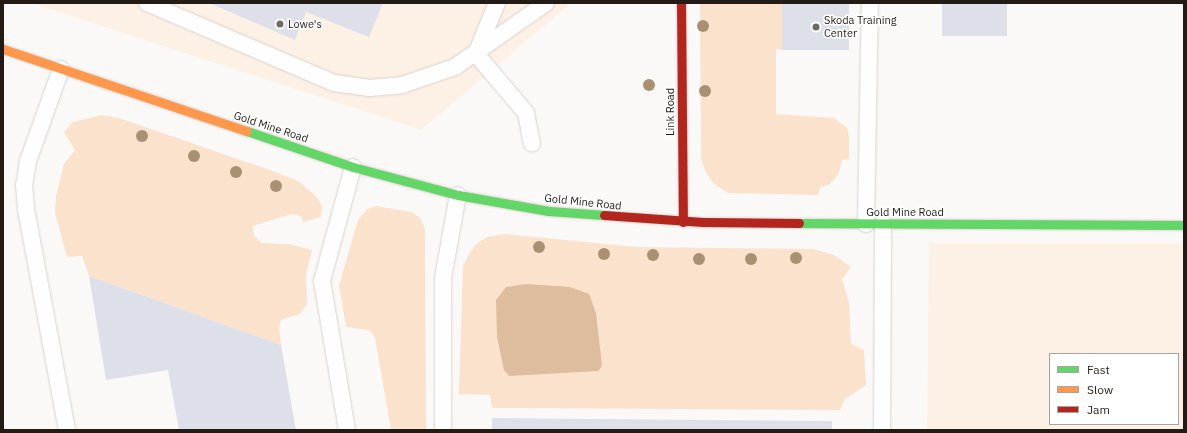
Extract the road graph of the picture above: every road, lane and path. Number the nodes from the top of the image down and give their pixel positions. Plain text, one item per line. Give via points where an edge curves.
1 (147, 3) edge
2 (497, 3) edge
3 (546, 3) edge
4 (681, 3) edge
5 (870, 3) edge
6 (3, 48) edge
7 (476, 54) junction
8 (61, 69) junction
9 (532, 143) dead end
10 (353, 167) junction
11 (458, 195) junction
12 (683, 222) junction
13 (866, 224) junction
14 (882, 224) junction
15 (1184, 226) edge
16 (67, 430) edge
17 (347, 430) edge
18 (442, 430) edge
19 (882, 430) edge

1 - 7 lane via 349,87 402,85 455,67
2 - 7 lane
3 - 7 lane
4 - 12 street, Link Road
5 - 13 lane
6 - 8 street, Gold Mine Road
7 - 9 lane via 526,114
8 - 10 street, Gold Mine Road
8 - 16 lane via 28,161 25,197
10 - 11 street, Gold Mine Road
10 - 17 lane via 322,281
11 - 12 street, Gold Mine Road via 549,211
11 - 18 lane via 443,278
12 - 13 street, Gold Mine Road
13 - 14 street, Gold Mine Road
14 - 15 street, Gold Mine Road
14 - 19 lane

